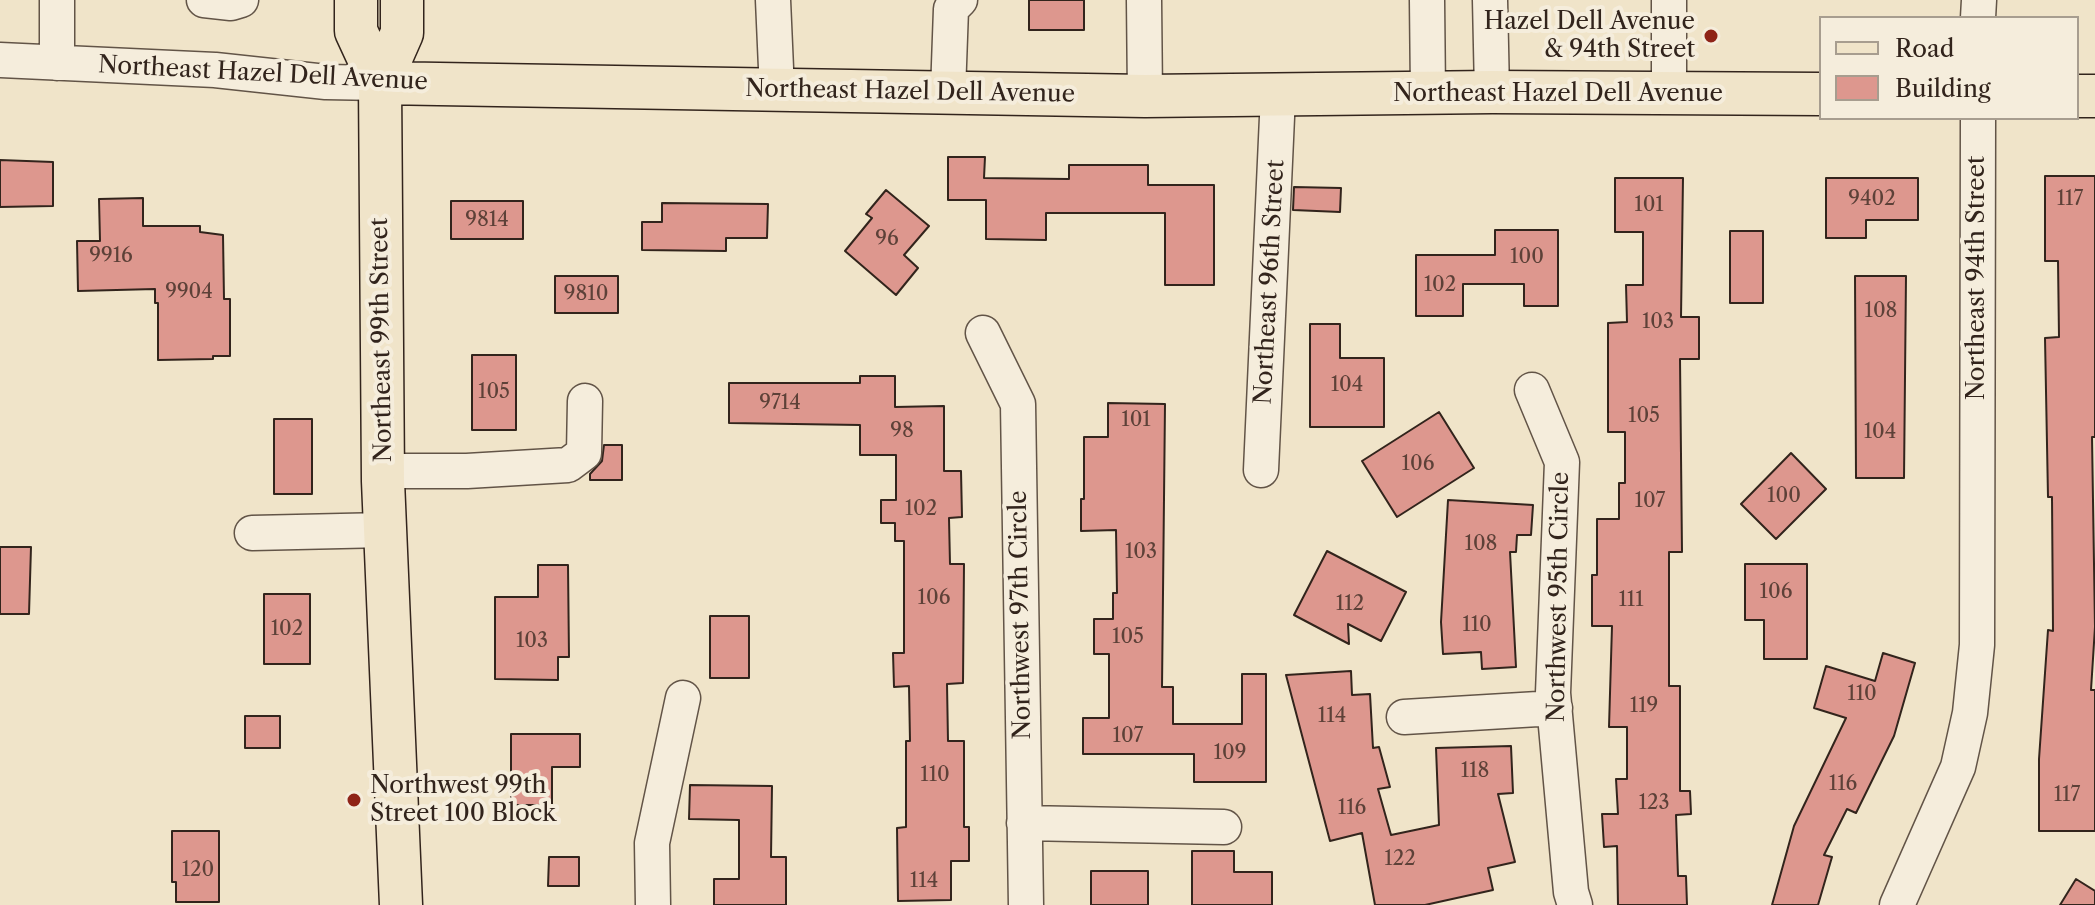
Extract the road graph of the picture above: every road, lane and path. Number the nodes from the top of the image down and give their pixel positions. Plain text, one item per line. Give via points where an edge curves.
1 (57, 0) edge
2 (204, 0) edge
3 (241, 0) edge
4 (356, 0) edge
5 (402, 0) edge
6 (773, 0) edge
7 (960, 0) edge
8 (1144, 0) edge
9 (1427, 0) edge
10 (1490, 0) edge
11 (1669, 0) edge
12 (0, 60) edge
13 (57, 63) junction
14 (380, 83) junction
15 (777, 91) junction
16 (948, 92) junction
17 (1492, 92) junction
18 (1428, 93) junction
19 (1669, 94) junction
20 (1819, 94) edge
21 (1278, 95) junction
22 (1145, 96) junction
23 (1978, 120) edge
24 (983, 333) dead end
25 (1532, 390) dead end
26 (585, 401) dead end
27 (1261, 470) dead end
28 (383, 471) junction
29 (386, 530) junction
30 (252, 533) dead end
31 (683, 698) dead end
32 (1555, 708) junction
33 (1404, 717) dead end
34 (1024, 823) junction
35 (1224, 827) dead end
36 (1573, 904) edge
37 (401, 905) edge
38 (653, 905) edge
39 (1026, 905) edge
40 (1897, 905) edge

1 - 13 street
2 - 3 street
4 - 14 main road, Northeast 99th Street via 356,31
5 - 14 main road, Northeast 99th Street via 402,33
6 - 15 street
7 - 16 street via 951,9
8 - 22 street
9 - 18 street
10 - 17 street
11 - 19 street
12 - 13 street, Northeast Hazel Dell Avenue
13 - 14 street, Northeast Hazel Dell Avenue
14 - 15 main road, Northeast Hazel Dell Avenue
14 - 28 main road, Northeast 99th Street
15 - 16 main road, Northeast Hazel Dell Avenue
16 - 22 main road, Northeast Hazel Dell Avenue
17 - 18 main road, Northeast Hazel Dell Avenue
17 - 19 main road, Northeast Hazel Dell Avenue
18 - 21 main road, Northeast Hazel Dell Avenue
19 - 20 main road, Northeast Hazel Dell Avenue
21 - 22 main road, Northeast Hazel Dell Avenue
21 - 27 street, Northeast 96th Street
23 - 40 street, Northeast 94th Street via 1977,645 1970,713 1958,767
24 - 34 street, Northwest 97th Circle via 1018,404
25 - 32 street, Northwest 95th Circle via 1562,462
26 - 28 street via 584,453 568,465
28 - 29 main road, Northeast 99th Street
29 - 30 street
29 - 37 main road, Northeast 99th Street
31 - 38 street via 652,843
32 - 33 street
32 - 36 street, Northwest 95th Circle
34 - 35 street
34 - 39 street, Northwest 97th Circle

